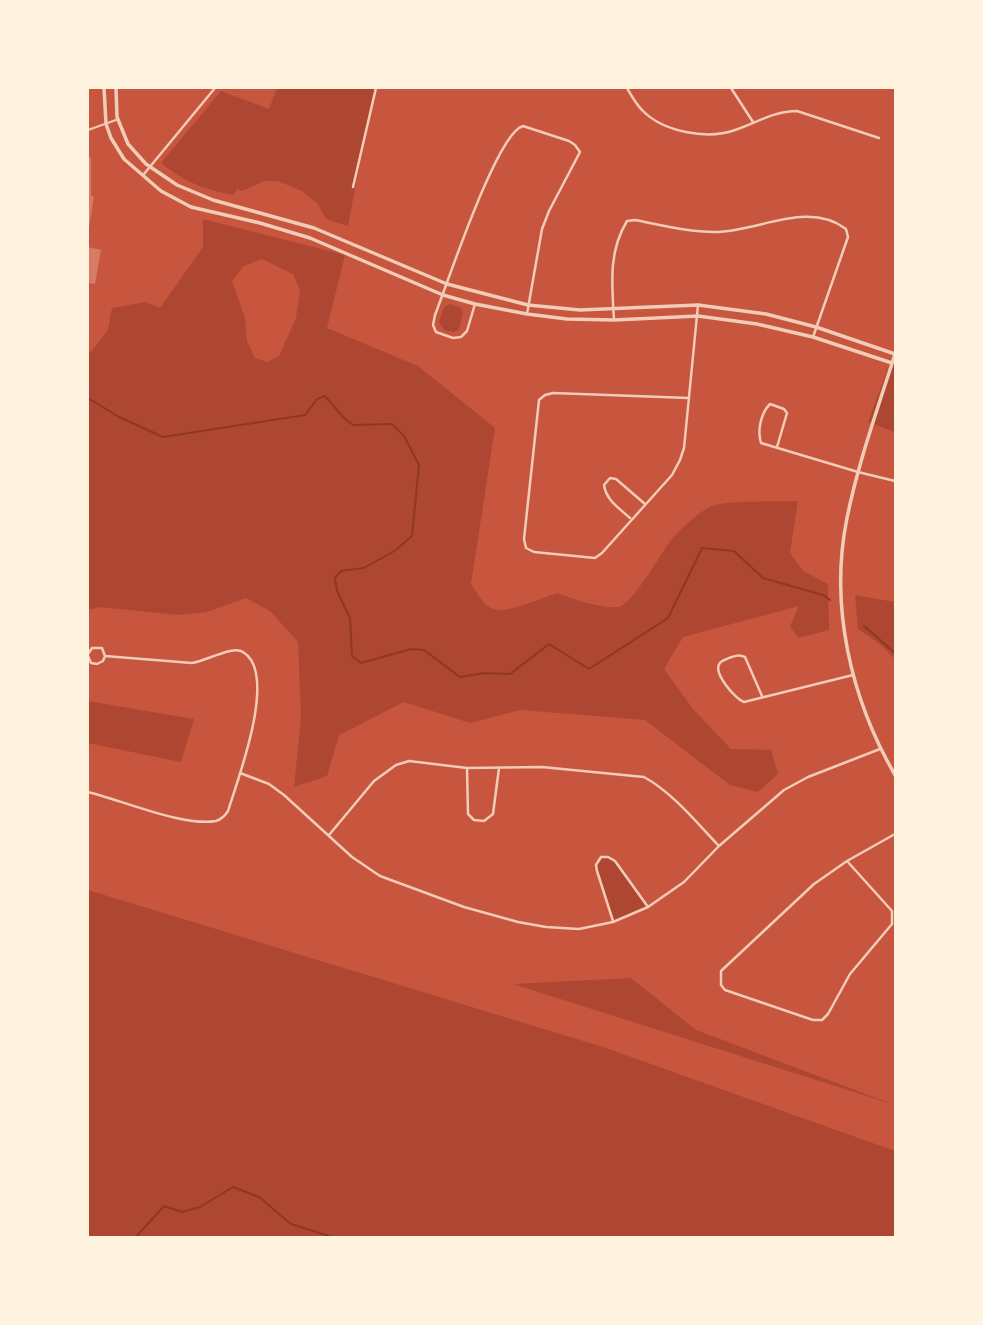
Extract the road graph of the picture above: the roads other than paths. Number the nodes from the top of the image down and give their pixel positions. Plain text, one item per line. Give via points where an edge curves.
1 (104, 88) edge
2 (116, 88) edge
3 (215, 88) edge
4 (376, 88) edge
5 (626, 88) edge
6 (731, 88) edge
7 (117, 120) junction
8 (753, 122) junction
9 (106, 124) junction
10 (88, 130) edge
11 (879, 138) dead end
12 (150, 167) junction
13 (142, 176) junction
14 (354, 187) dead end
15 (447, 284) junction
16 (443, 295) junction
17 (475, 304) junction
18 (698, 305) junction
19 (528, 306) junction
20 (613, 309) junction
21 (527, 314) junction
22 (698, 316) junction
23 (614, 320) junction
24 (816, 327) junction
25 (813, 337) junction
26 (895, 353) edge
27 (892, 363) junction
28 (688, 398) junction
29 (777, 447) junction
30 (858, 472) junction
31 (895, 481) edge
32 (645, 504) junction
33 (631, 519) junction
34 (88, 655) edge
35 (105, 656) junction
36 (853, 676) junction
37 (762, 696) junction
38 (880, 749) junction
39 (467, 768) junction
40 (499, 768) junction
41 (240, 773) junction
42 (895, 775) edge
43 (88, 792) edge
44 (895, 834) edge
45 (329, 835) junction
46 (719, 846) junction
47 (847, 861) junction
48 (648, 907) junction
49 (613, 922) junction

1 - 9 street
2 - 7 street
3 - 12 street
4 - 14 street
5 - 8 street via 641,110 672,128 702,135 733,131
6 - 8 street
7 - 9 lane
7 - 12 street via 128,144
8 - 11 street via 797,111
9 - 10 lane
9 - 13 street via 124,159
12 - 13 street
12 - 15 street via 193,193 314,228
13 - 16 street via 191,208 310,238
15 - 16 street
15 - 19 street
15 - 19 street via 479,198 512,133 523,126 569,141 580,152 542,229
16 - 17 street
16 - 17 street via 433,325 436,332 453,338 467,331
17 - 21 street
18 - 20 street
18 - 22 street
18 - 24 street via 766,314
19 - 20 street
19 - 21 street
20 - 23 street
20 - 24 street via 614,250 627,221 717,232 818,217 838,223 848,237
21 - 23 street
22 - 23 street
22 - 25 street
22 - 28 street
24 - 25 street
24 - 26 street
25 - 27 street
26 - 27 street
27 - 30 street
28 - 32 street via 680,460
28 - 33 street via 553,393 540,400 526,548 595,558
29 - 29 street via 787,413 770,404 763,411 759,436 761,443
29 - 30 street
30 - 31 street
30 - 36 street via 841,556 845,640
32 - 33 street
32 - 33 street via 610,478 605,493
34 - 35 street via 97,664
34 - 35 street via 97,646
35 - 41 street via 192,663 243,651 250,659 257,691 255,722
36 - 37 street
36 - 38 street
37 - 37 street via 746,657 720,662 719,674 739,701
38 - 42 street
38 - 46 street via 784,790
39 - 40 street
39 - 40 street via 468,814 484,821 493,814
39 - 45 street via 409,761 396,765 374,781
40 - 46 street via 526,766 644,777 672,797
41 - 43 street via 228,811 217,821 182,819
41 - 45 street via 269,784
44 - 47 street
45 - 49 street via 380,876 464,907 546,927 579,929
46 - 48 street via 684,882
47 - 47 street via 814,884 721,971 725,990 813,1020 828,1014 850,974 894,918
48 - 49 street
48 - 49 street via 615,861 601,857 597,872

